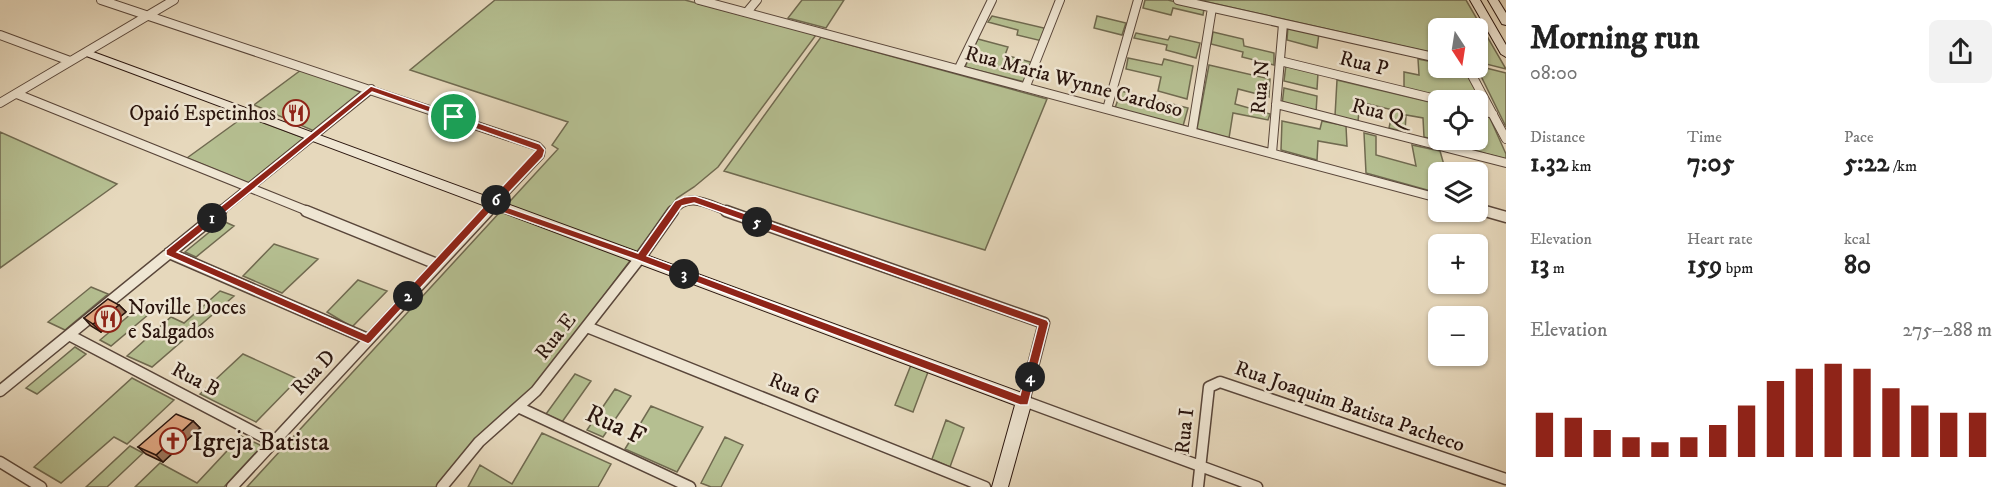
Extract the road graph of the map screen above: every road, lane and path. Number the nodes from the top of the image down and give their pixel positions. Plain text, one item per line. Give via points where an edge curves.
1 (101, 0) edge
2 (174, 0) edge
3 (699, 0) edge
4 (757, 0) edge
5 (992, 0) edge
6 (1060, 0) edge
7 (1138, 0) edge
8 (1178, 0) edge
9 (1475, 0) edge
10 (1493, 0) edge
11 (1212, 8) junction
12 (747, 12) junction
13 (148, 15) junction
14 (1506, 22) edge
15 (1283, 24) junction
16 (0, 35) edge
17 (85, 52) junction
18 (1506, 54) edge
19 (1428, 56) edge
20 (70, 61) junction
21 (1280, 61) junction
22 (959, 68) junction
23 (1474, 78) edge
24 (1026, 86) junction
25 (371, 89) junction
26 (17, 94) junction
27 (1428, 97) edge
28 (0, 103) edge
29 (1276, 104) junction
30 (1107, 109) junction
31 (1488, 112) edge
32 (1494, 114) junction
33 (1192, 132) junction
34 (313, 136) junction
35 (1506, 139) edge
36 (1272, 153) junction
37 (1506, 163) edge
38 (249, 188) junction
39 (1428, 195) edge
40 (491, 205) junction
41 (1488, 212) edge
42 (1506, 217) edge
43 (170, 253) junction
44 (640, 258) junction
45 (437, 264) junction
46 (587, 327) junction
47 (69, 335) junction
48 (368, 339) junction
49 (1215, 382) joint
50 (0, 390) edge
51 (1024, 401) junction
52 (520, 408) junction
53 (273, 442) junction
54 (0, 462) edge
55 (1200, 465) junction
56 (1506, 479) edge
57 (41, 487) edge
58 (232, 487) edge
59 (441, 487) edge
60 (690, 487) edge
61 (985, 487) edge
62 (1000, 487) edge
63 (1198, 487) edge
64 (1257, 487) edge

1 - 13 street
2 - 13 street
3 - 12 street, Rua Maria Wynne Cardoso
4 - 12 street
5 - 22 street
6 - 24 street
7 - 30 street
8 - 11 street
9 - 18 street
10 - 14 street
11 - 15 street
11 - 33 street
12 - 22 street, Rua Maria Wynne Cardoso
13 - 17 street
13 - 25 street
15 - 19 street
15 - 21 street, Rua N
16 - 20 street
17 - 20 street
17 - 34 street
20 - 26 street
21 - 27 street, Rua P
21 - 29 street, Rua N
22 - 24 street, Rua Maria Wynne Cardoso
23 - 32 street
24 - 30 street, Rua Maria Wynne Cardoso
25 - 34 street
25 - 40 street, Rua D via 537,146 540,155
26 - 28 street
26 - 38 street
29 - 36 street, Rua N
29 - 37 street, Rua Q
30 - 33 street, Rua Maria Wynne Cardoso
31 - 32 street
32 - 35 street
33 - 36 street, Rua Maria Wynne Cardoso
34 - 38 street
34 - 40 street
36 - 39 street, Rua Maria Wynne Cardoso
38 - 43 street
38 - 45 street
40 - 44 street
40 - 45 street, Rua D
41 - 42 street
43 - 47 street
43 - 48 street
44 - 46 street, Rua E
44 - 51 street
44 - 51 street, Rua E via 678,204 698,201 1044,323
45 - 48 street, Rua D
46 - 52 street, Rua E
46 - 61 street, Rua G
47 - 50 street
47 - 53 street, Rua B
48 - 53 street, Rua D
49 - 55 street, Rua I via 1209,387
49 - 56 street, Rua Joaquim Batista Pacheco
51 - 55 street
51 - 62 street
52 - 59 street, Rua E via 479,442
52 - 60 street, Rua F
53 - 58 street, Rua D
54 - 57 street
55 - 63 street, Rua I
55 - 64 street

